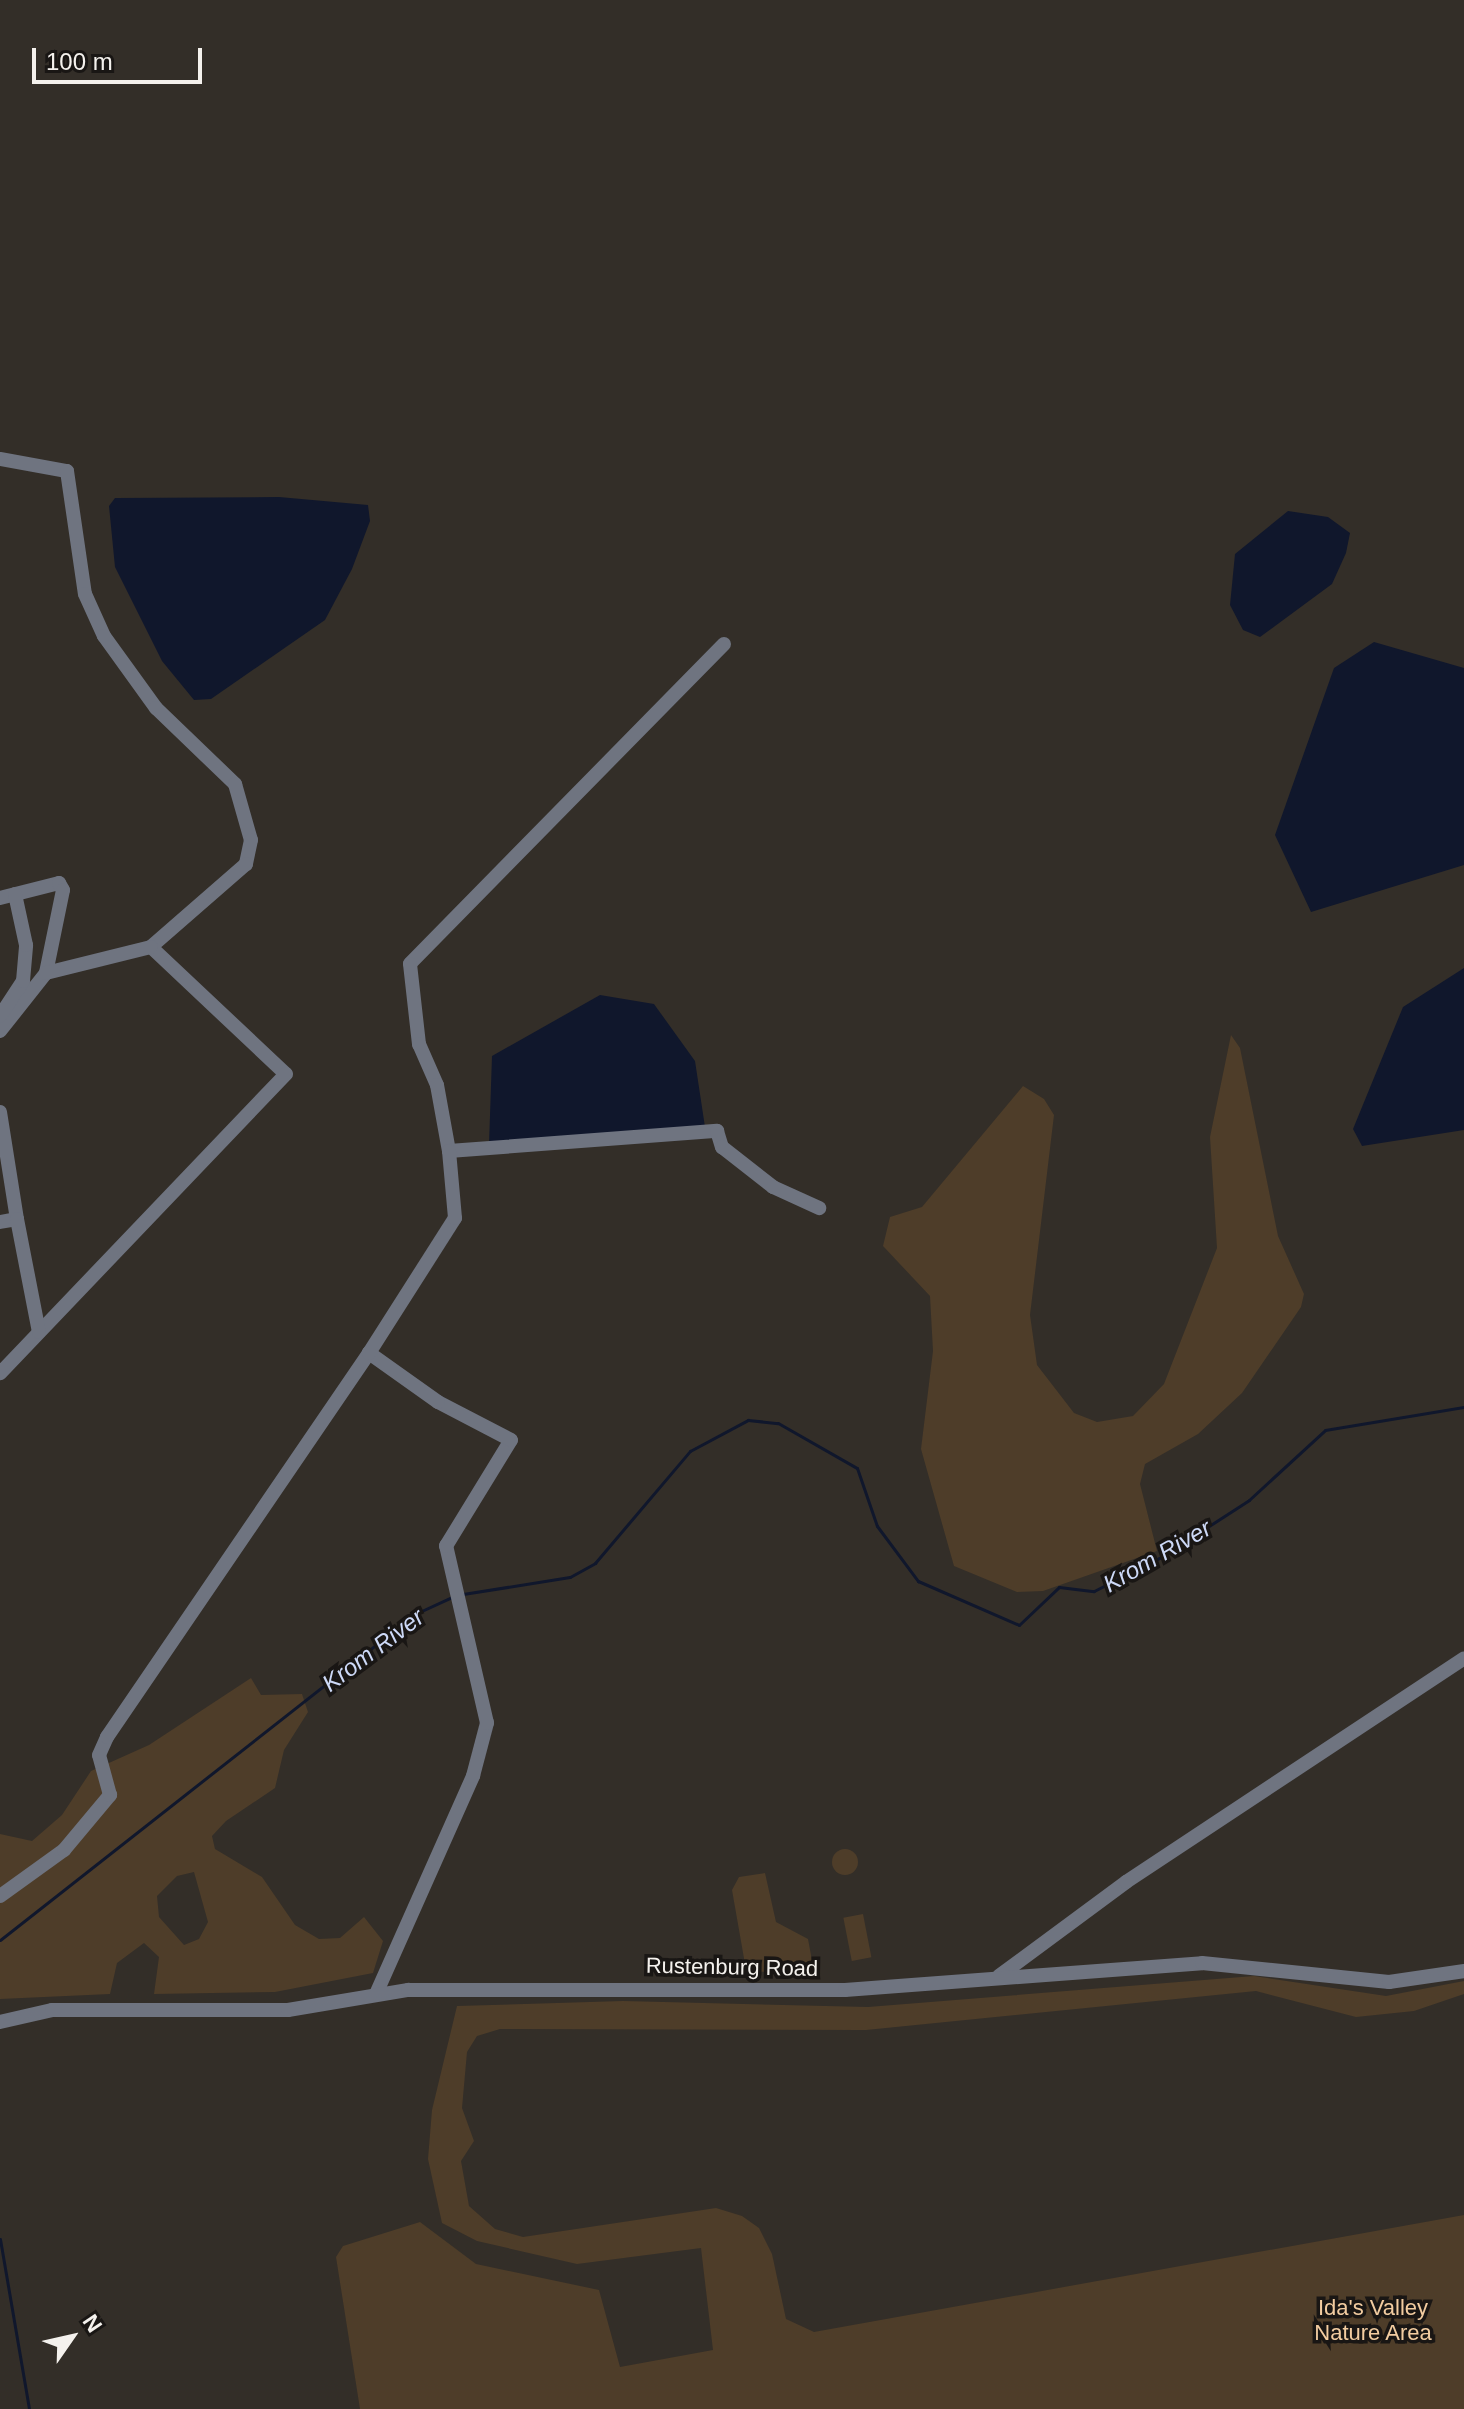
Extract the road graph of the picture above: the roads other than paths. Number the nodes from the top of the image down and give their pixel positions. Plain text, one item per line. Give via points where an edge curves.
1 (0, 459) edge
2 (724, 644) dead end
3 (8, 896) edge
4 (151, 947) junction
5 (46, 973) junction
6 (0, 1016) edge
7 (0, 1031) edge
8 (0, 1112) edge
9 (449, 1151) junction
10 (819, 1208) dead end
11 (17, 1219) junction
12 (0, 1222) edge
13 (39, 1332) junction
14 (369, 1353) junction
15 (0, 1373) edge
16 (1464, 1658) edge
17 (0, 1896) edge
18 (1464, 1971) edge
19 (999, 1976) junction
20 (376, 1994) junction
21 (0, 2022) edge

1 - 4 street via 67,471 82,583 104,636 156,708 235,784 251,840 246,864
2 - 9 street via 410,964 419,1044 437,1085
3 - 5 street via 59,883 63,890
3 - 6 street via 26,945 23,981
4 - 5 street
4 - 13 street via 286,1074
5 - 7 street
8 - 11 street
9 - 10 street via 717,1131 722,1147 773,1187
9 - 14 street via 455,1218
11 - 12 street
11 - 13 street
13 - 15 street
14 - 17 street via 107,1737 99,1755 110,1795 53,1859
14 - 20 street via 438,1402 511,1440 446,1546 487,1723 473,1776
16 - 19 street via 1126,1882
18 - 19 street, Rustenburg Road via 1389,1982 1202,1963
19 - 20 street, Rustenburg Road via 845,1990 534,1987
20 - 21 street, Rustenburg Road via 288,2010 52,2010

